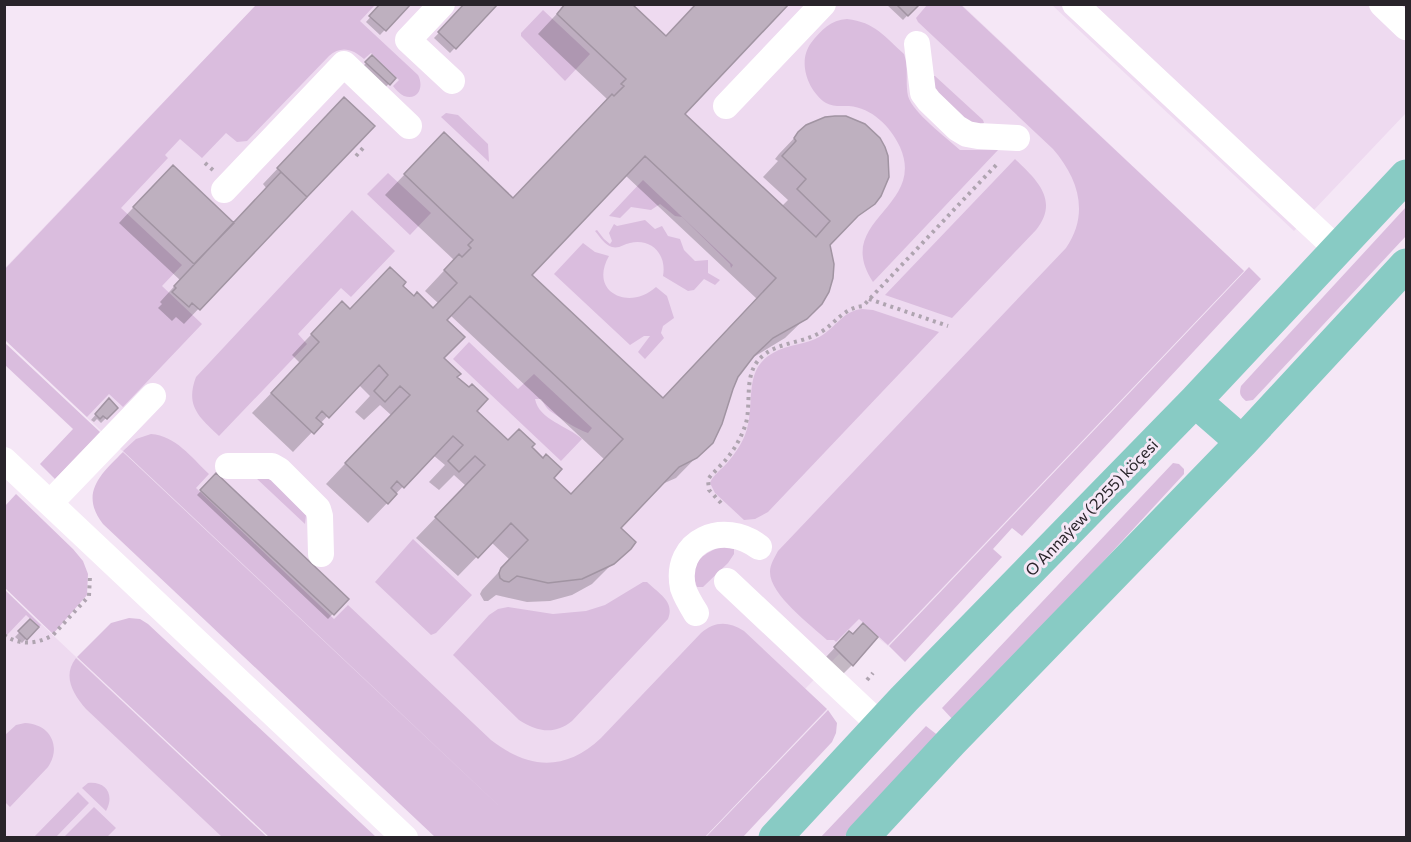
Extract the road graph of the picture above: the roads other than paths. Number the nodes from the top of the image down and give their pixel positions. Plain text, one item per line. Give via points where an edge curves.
1 (442, 4) edge
2 (822, 4) edge
3 (1075, 4) edge
4 (1382, 4) edge
5 (1407, 27) edge
6 (917, 44) dead end
7 (452, 81) dead end
8 (726, 106) dead end
9 (409, 126) dead end
10 (1012, 146) road end
11 (1407, 176) edge
12 (224, 190) dead end
13 (1338, 250) junction
14 (1407, 265) edge
15 (153, 396) dead end
16 (1195, 401) junction
17 (1242, 442) junction
18 (4, 460) edge
19 (228, 466) dead end
20 (50, 503) junction
21 (759, 546) dead end
22 (321, 554) dead end
23 (727, 580) dead end
24 (696, 612) dead end
25 (880, 724) junction
26 (405, 837) edge
27 (775, 837) edge
28 (862, 837) edge

1 - 7 lane via 408,40
2 - 8 lane
3 - 13 lane
4 - 5 lane
6 - 10 lane via 923,93 966,134
9 - 12 lane via 344,64
11 - 13 main road, O Annaýew (2255) köçesi
13 - 16 main road, O Annaýew (2255) köçesi
14 - 17 main road
15 - 20 lane
16 - 17 main road
16 - 25 main road, O Annaýew (2255) köçesi
17 - 28 main road
18 - 20 lane
19 - 22 lane via 272,466 300,490 320,516
20 - 26 lane
21 - 24 lane via 749,539 724,533 694,546 683,566 682,577
23 - 25 lane
25 - 27 main road, O Annaýew (2255) köçesi

